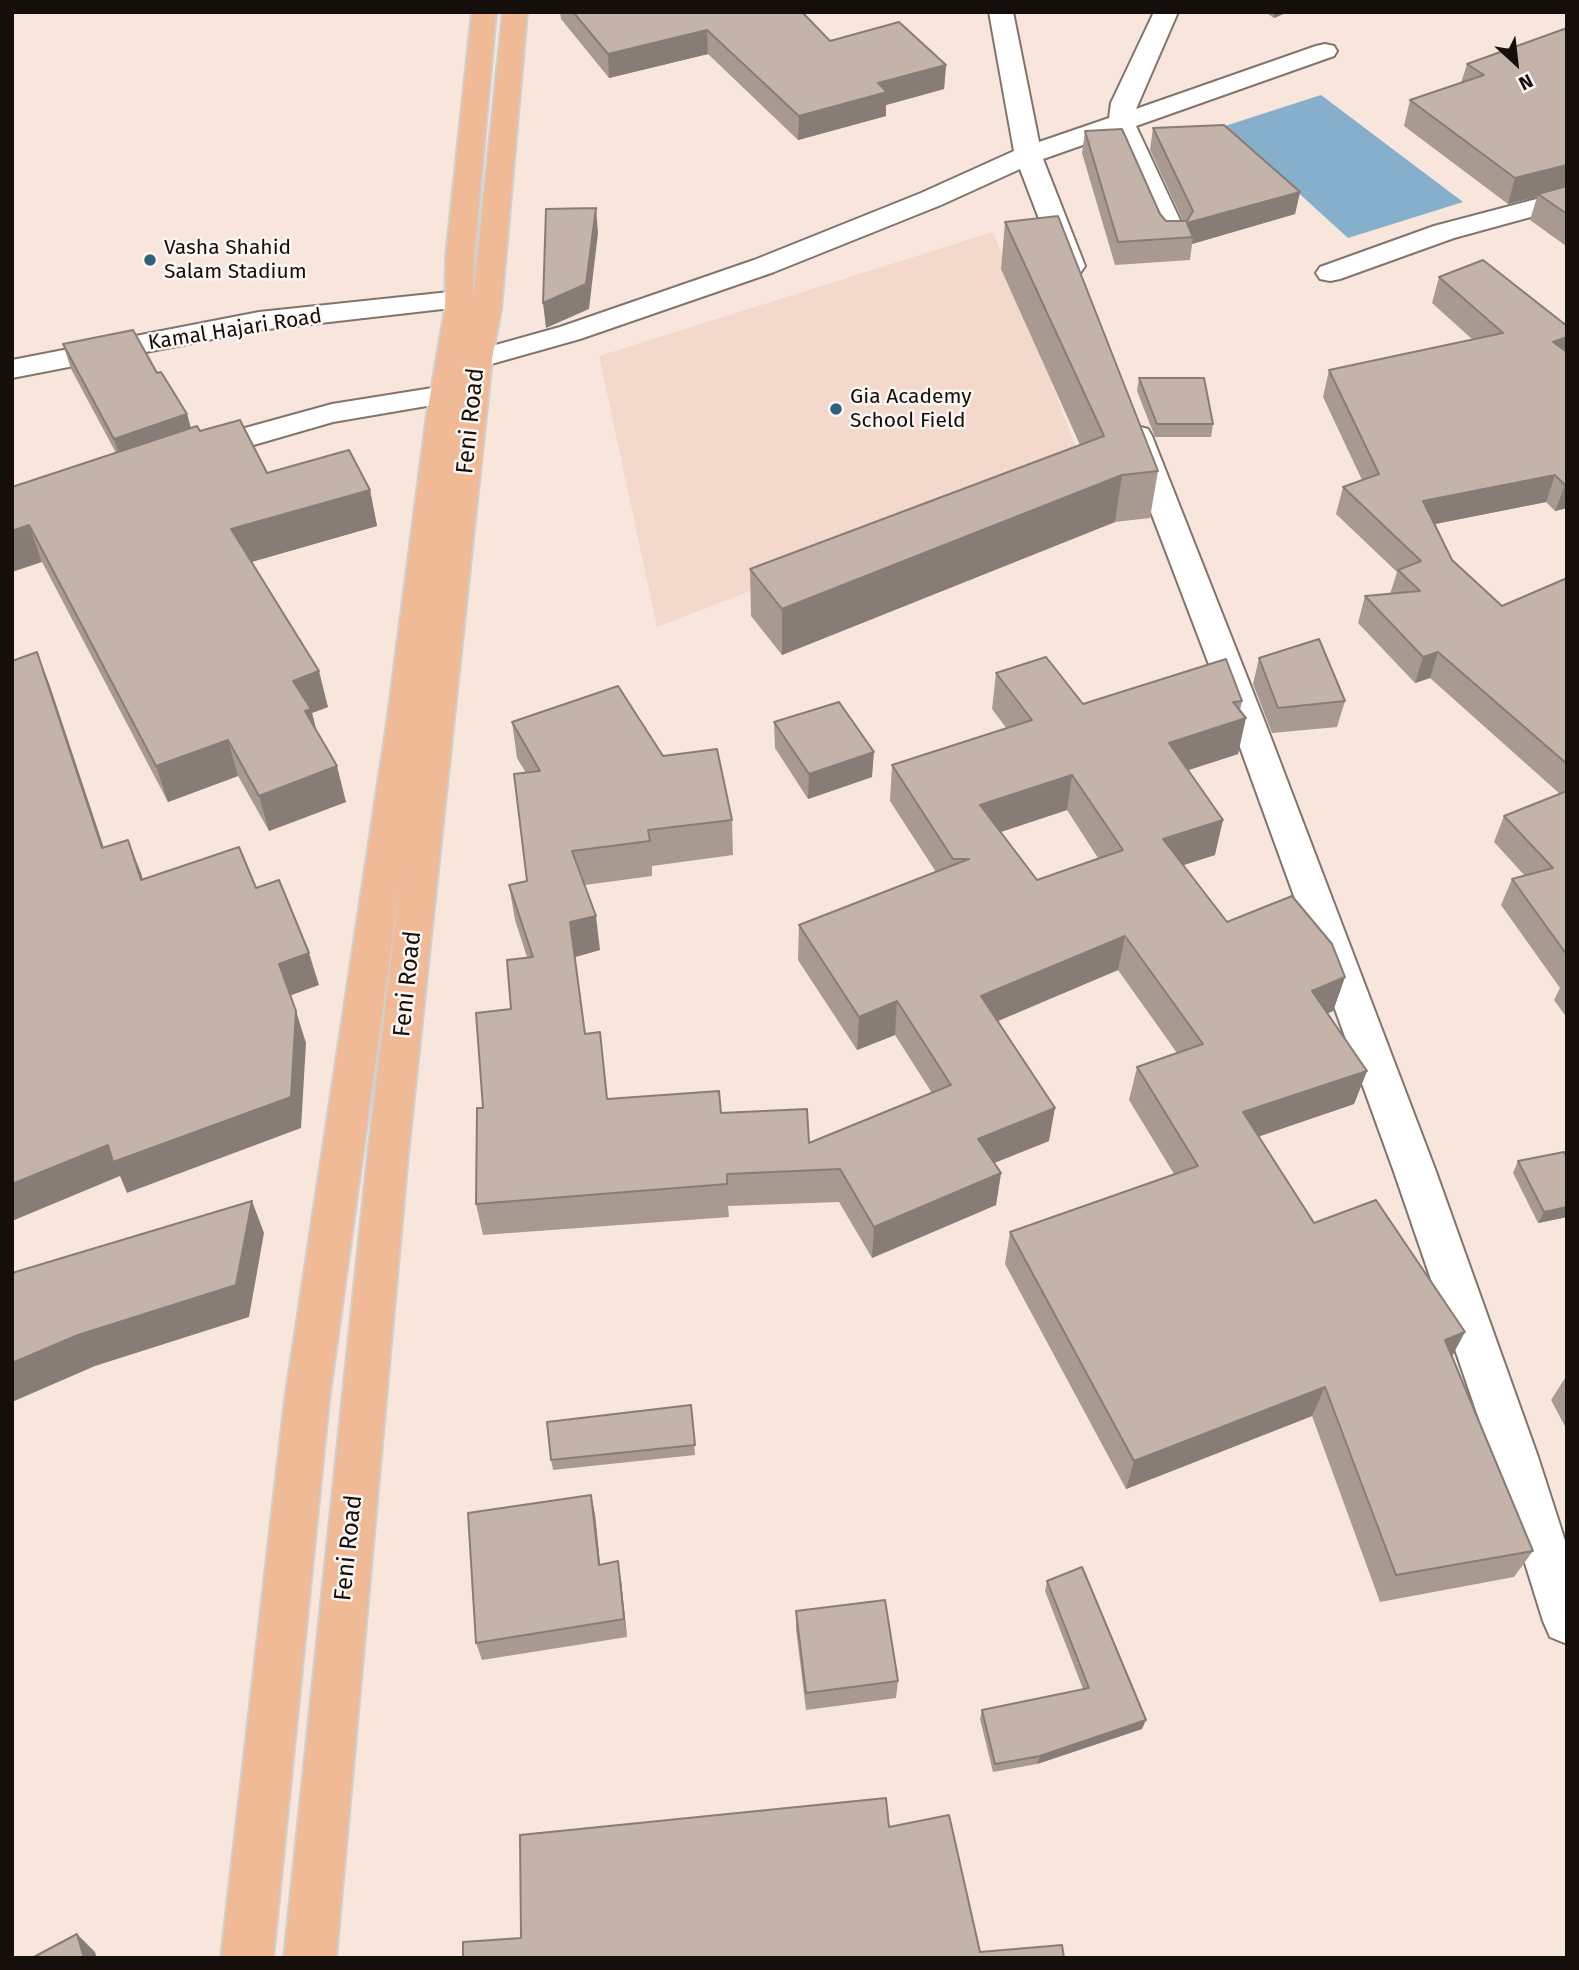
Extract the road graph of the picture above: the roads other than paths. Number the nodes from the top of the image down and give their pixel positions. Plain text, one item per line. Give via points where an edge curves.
1 (484, 12) edge
2 (514, 12) edge
3 (1000, 12) edge
4 (1166, 12) edge
5 (1325, 51) dead end
6 (1121, 121) junction
7 (1028, 155) junction
8 (1567, 199) edge
9 (1173, 235) edge
10 (1329, 273) dead end
11 (1083, 298) edge
12 (459, 300) junction
13 (477, 359) junction
14 (12, 369) edge
15 (445, 396) junction
16 (1123, 401) edge
17 (167, 462) edge
18 (1567, 1621) edge
19 (247, 1958) edge
20 (310, 1958) edge

1 - 12 main road
2 - 13 main road, Feni Road via 486,309
3 - 7 street
4 - 6 street via 1124,103
5 - 6 street
6 - 7 street
6 - 9 street
7 - 11 street
7 - 13 street via 764,266 570,333
8 - 10 street via 1444,232
12 - 14 street, Kamal Hajari Road via 259,321
12 - 15 main road
13 - 20 main road, Feni Road via 388,1154
15 - 17 street via 332,413
15 - 19 main road via 404,723 307,1400
16 - 18 street via 1414,1169

